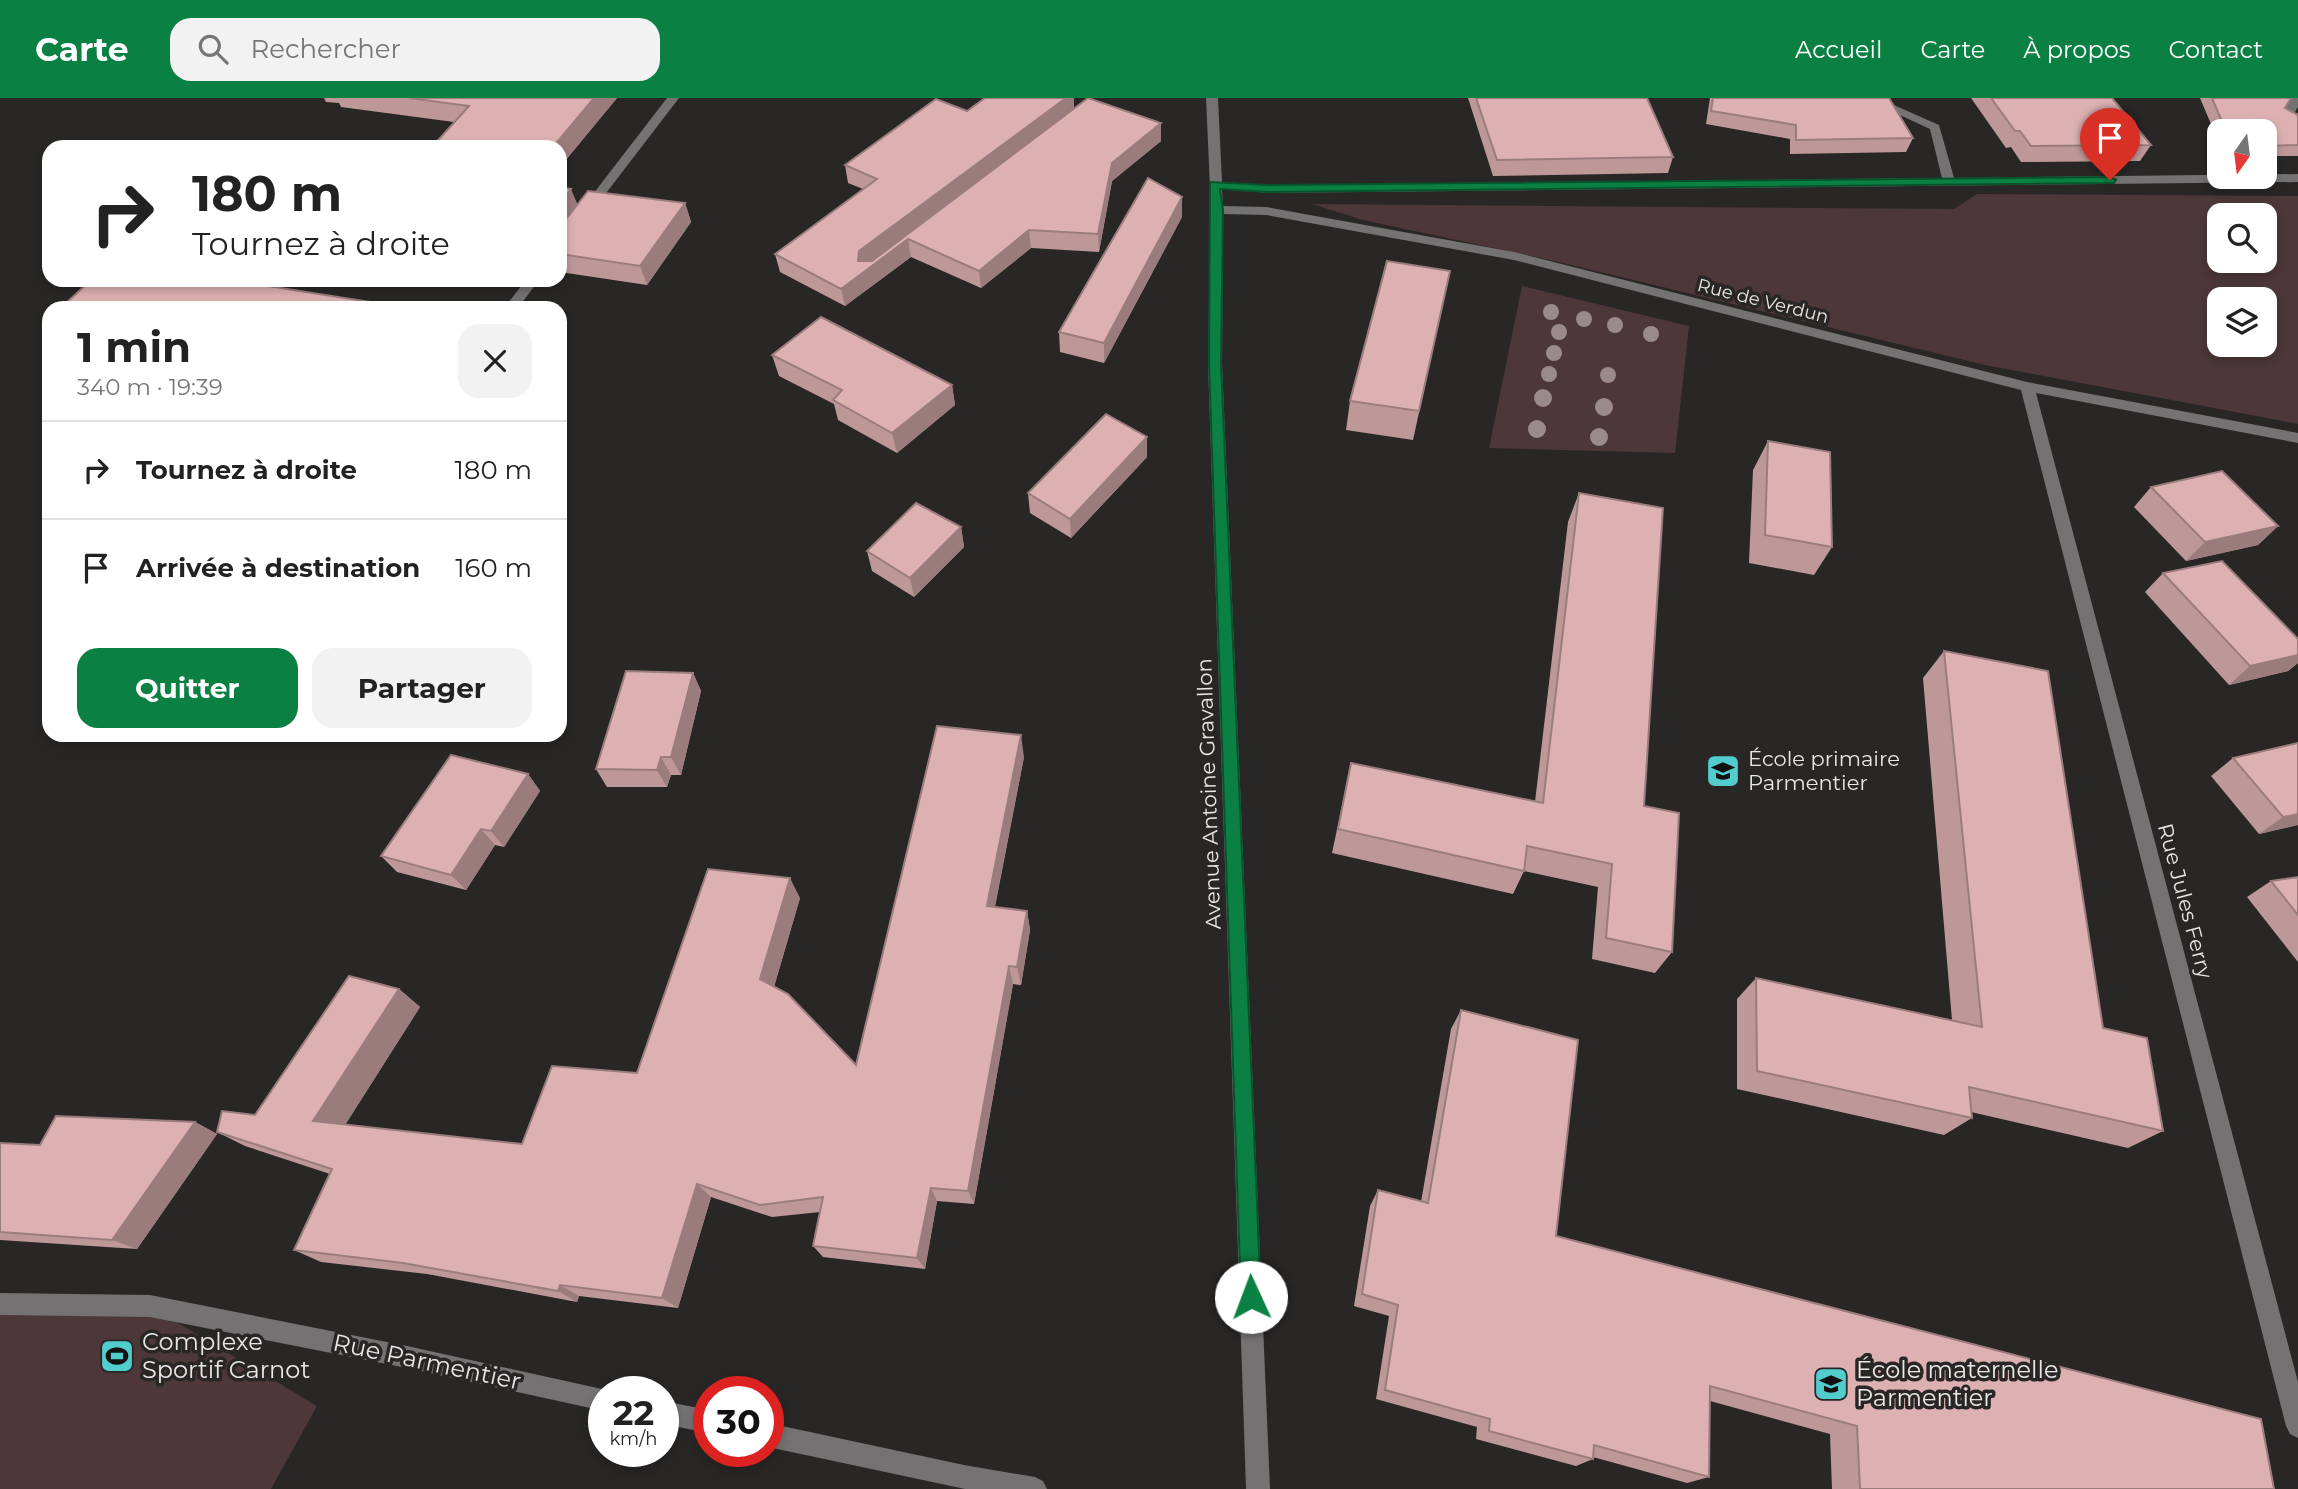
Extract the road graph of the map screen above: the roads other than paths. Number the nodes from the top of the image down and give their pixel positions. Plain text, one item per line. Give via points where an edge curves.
1 (673, 98) edge
2 (1212, 98) edge
3 (1869, 98) edge
4 (2297, 98) edge
5 (2298, 125) edge
6 (2298, 178) edge
7 (1949, 182) junction
8 (1214, 185) junction
9 (1217, 210) junction
10 (567, 236) edge
11 (528, 287) edge
12 (516, 301) edge
13 (2028, 387) junction
14 (2298, 438) edge
15 (0, 1304) edge
16 (588, 1397) edge
17 (2298, 1426) edge
18 (784, 1438) edge
19 (1035, 1489) edge
20 (1258, 1489) edge

1 - 10 street
2 - 8 street, Avenue Antoine Gravallon
3 - 7 street via 1935,127
4 - 5 street via 2286,118
6 - 7 street
7 - 8 street via 1268,189
8 - 9 street, Avenue Antoine Gravallon
9 - 13 street, Rue de Verdun via 1266,211 1514,256
9 - 20 street, Avenue Antoine Gravallon via 1215,364
11 - 12 street
13 - 14 street, Rue de Verdun
13 - 17 street, Rue Jules Ferry
15 - 16 street, Rue Parmentier via 150,1306
18 - 19 street

